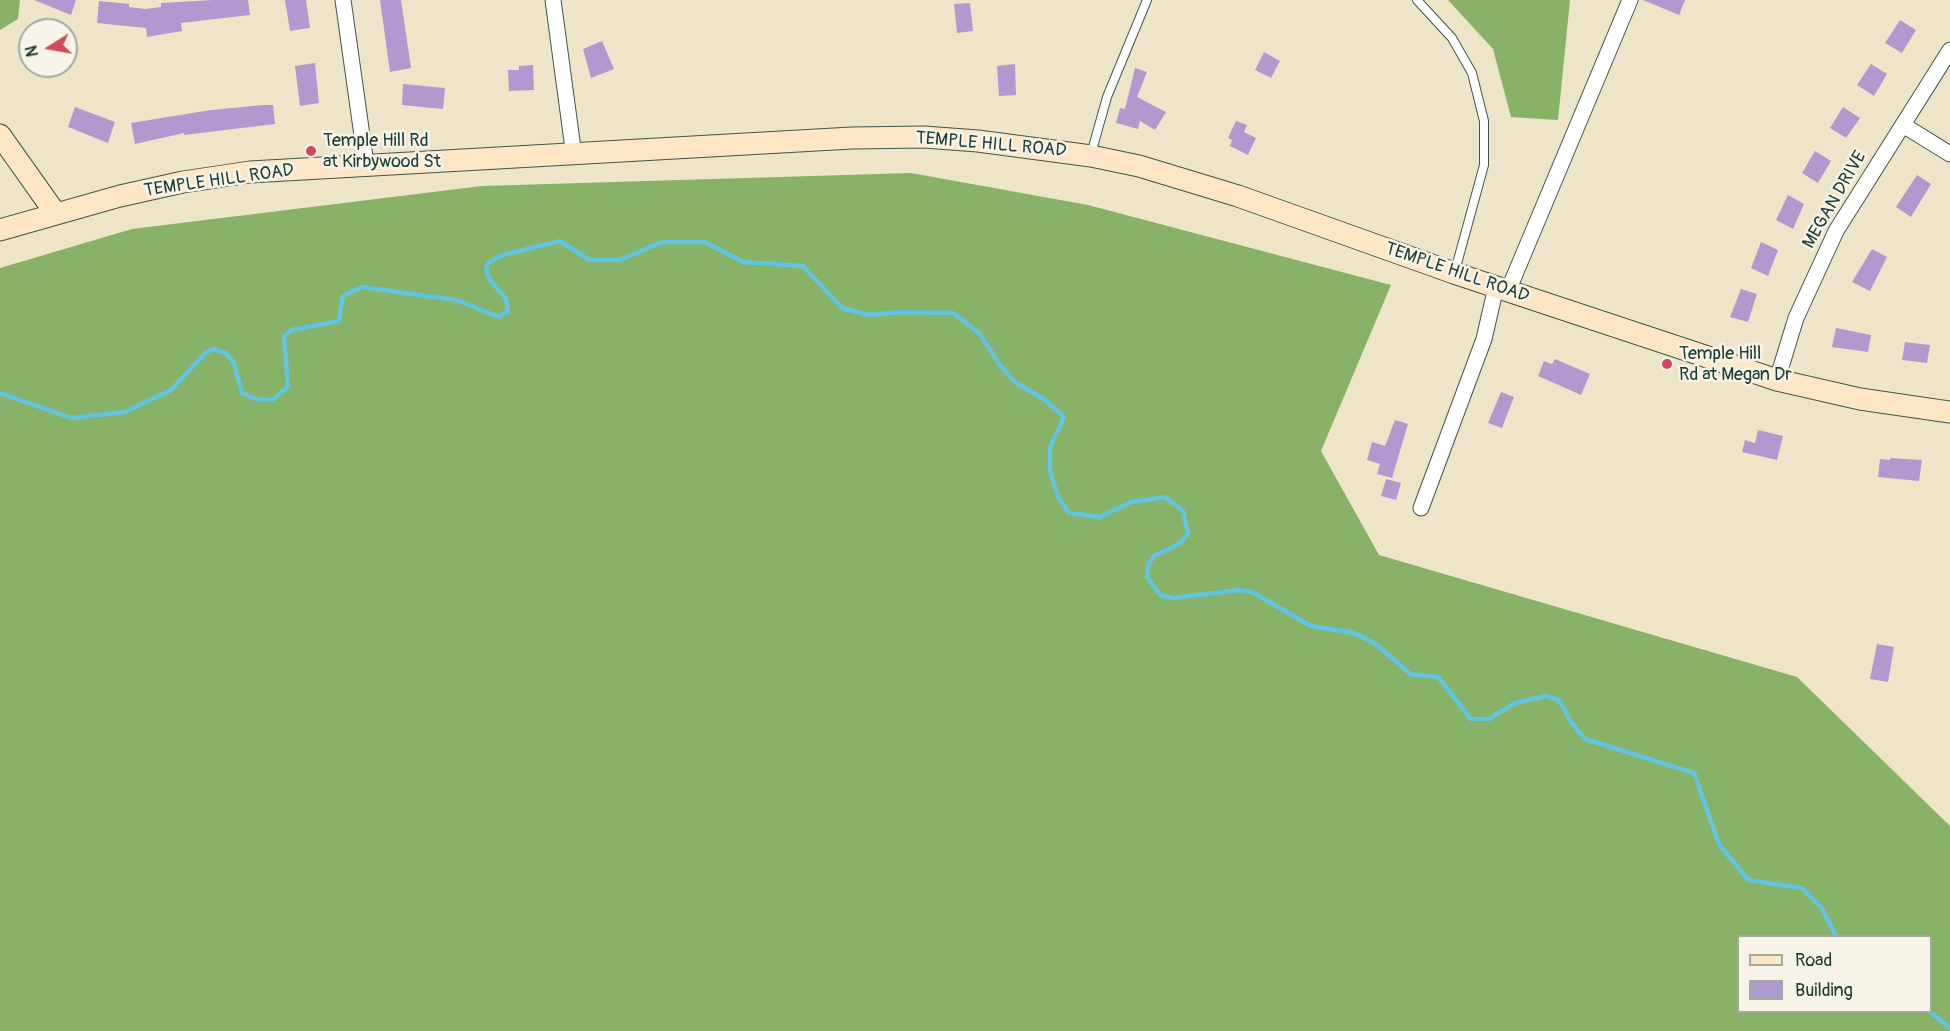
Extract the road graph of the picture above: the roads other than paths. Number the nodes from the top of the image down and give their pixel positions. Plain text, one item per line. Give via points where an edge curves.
1 (343, 0) edge
2 (553, 0) edge
3 (1147, 0) edge
4 (1417, 0) edge
5 (1629, 0) edge
6 (1950, 50) edge
7 (1903, 125) junction
8 (0, 135) edge
9 (1950, 154) edge
10 (574, 156) junction
11 (1091, 156) junction
12 (366, 164) junction
13 (56, 214) junction
14 (0, 230) edge
15 (1454, 273) junction
16 (1502, 289) junction
17 (1777, 380) junction
18 (1950, 412) edge
19 (1421, 508) dead end

1 - 12 street
2 - 10 street
3 - 11 lane via 1107,97
4 - 15 lane via 1452,38 1472,73 1484,121 1482,177
5 - 16 street
6 - 7 street, MEGAN DRIVE
7 - 9 street
7 - 17 street, MEGAN DRIVE via 1836,231 1815,273
8 - 13 main road
10 - 11 main road, TEMPLE HILL ROAD via 828,139 924,137
10 - 12 main road, TEMPLE HILL ROAD
11 - 15 main road, TEMPLE HILL ROAD via 1238,196
12 - 13 main road, TEMPLE HILL ROAD via 249,172 183,182
13 - 14 main road, TEMPLE HILL ROAD
15 - 16 main road, TEMPLE HILL ROAD
16 - 17 main road, TEMPLE HILL ROAD
16 - 19 street
17 - 18 main road, TEMPLE HILL ROAD via 1860,399

